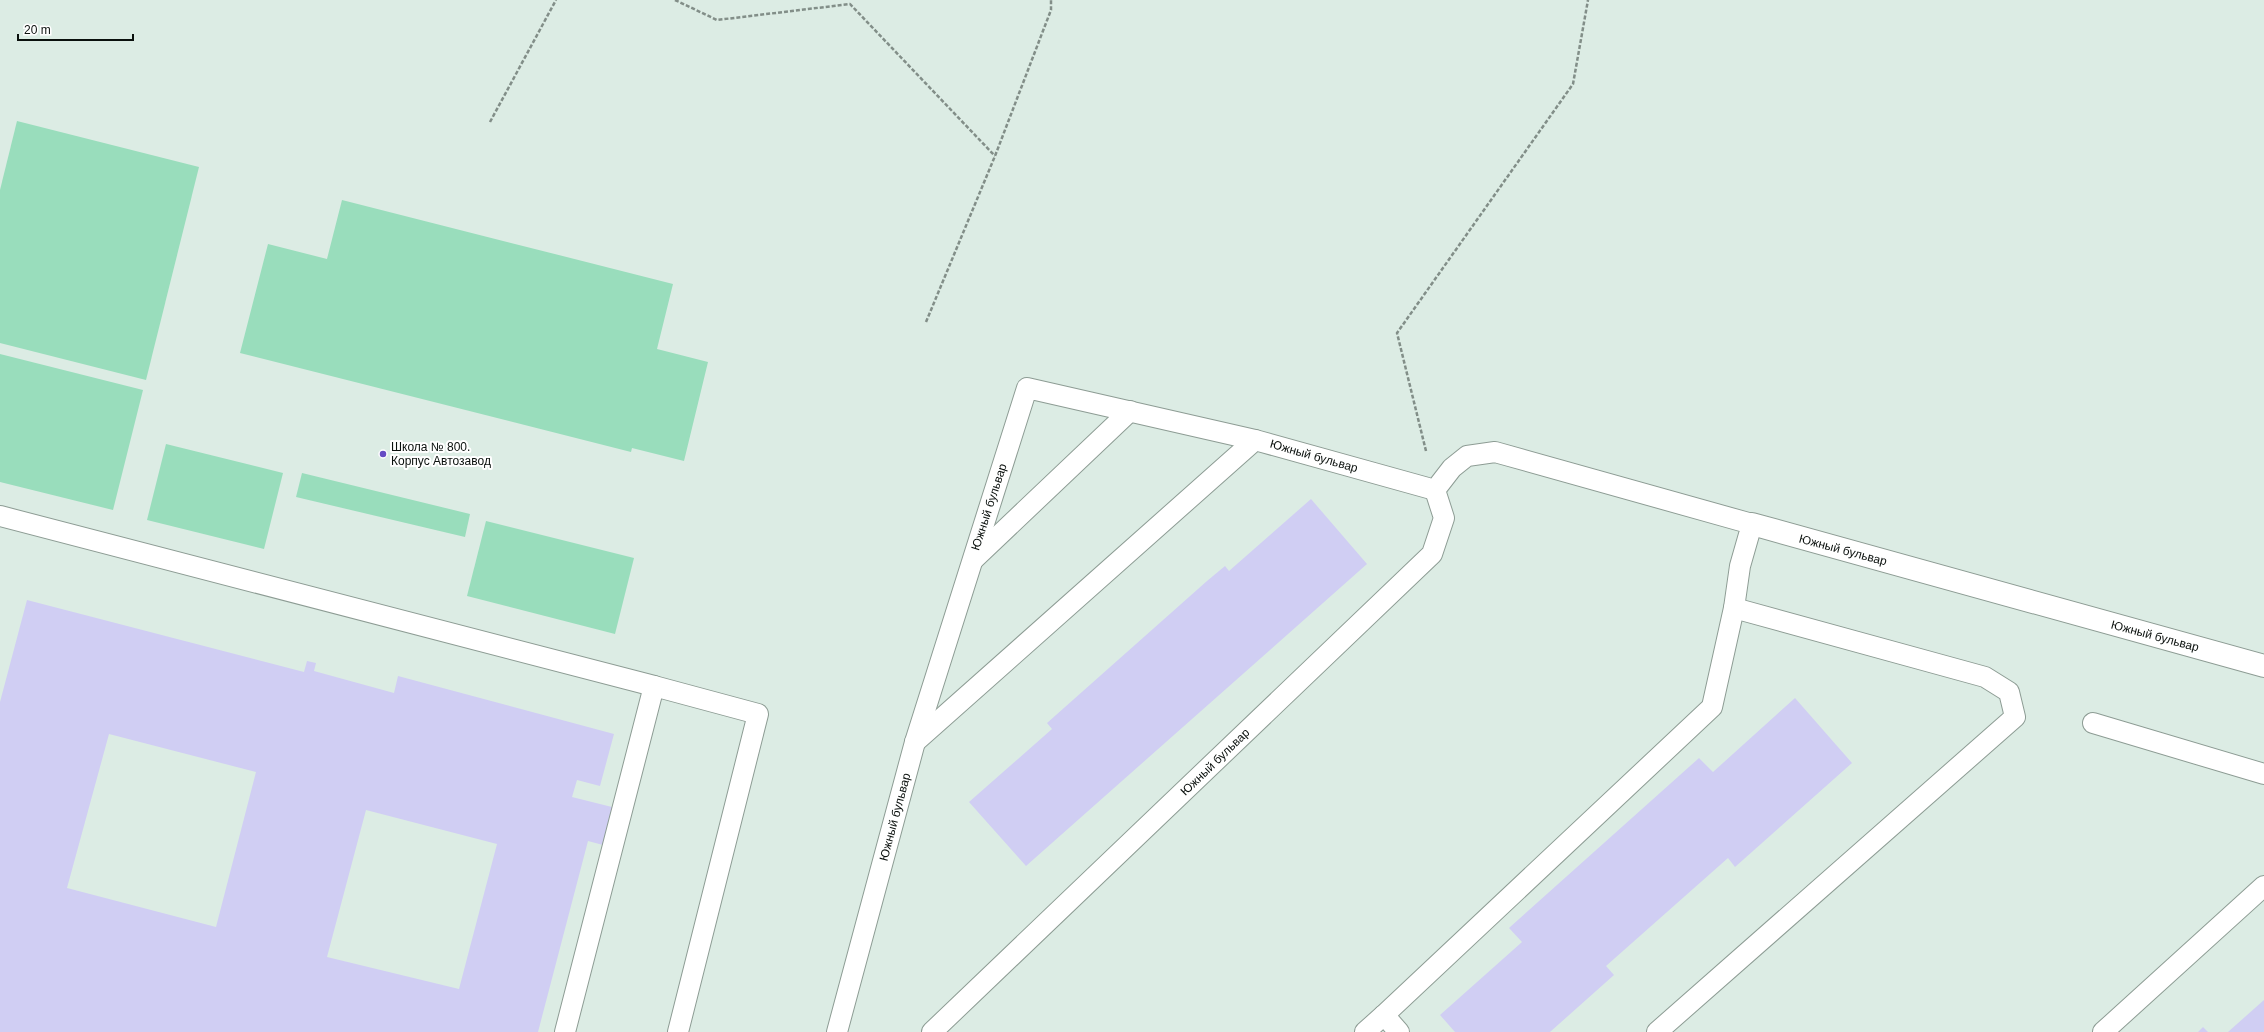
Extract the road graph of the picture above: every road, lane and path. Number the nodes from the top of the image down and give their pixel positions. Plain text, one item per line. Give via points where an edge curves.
1 (556, 0) edge
2 (675, 0) edge
3 (1051, 0) edge
4 (1588, 0) edge
5 (490, 122) dead end
6 (995, 156) junction
7 (926, 322) dead end
8 (1130, 411) junction
9 (1255, 440) junction
10 (1435, 490) junction
11 (0, 516) edge
12 (1752, 524) junction
13 (973, 560) junction
14 (1734, 608) junction
15 (2264, 666) edge
16 (654, 686) junction
17 (2093, 723) dead end
18 (915, 742) junction
19 (2264, 774) edge
20 (2264, 886) edge
21 (1384, 1015) junction
22 (565, 1032) edge
23 (678, 1032) edge
24 (837, 1032) edge
25 (932, 1032) edge
26 (1365, 1032) edge
27 (1399, 1032) edge
28 (1657, 1032) edge
29 (2103, 1032) edge

1 - 5 path
2 - 6 path via 717,20 850,4
3 - 6 path via 1051,10
4 - 10 path via 1573,84 1397,333
6 - 7 path
8 - 9 lane, Южный бульвар
8 - 13 lane
8 - 13 lane, Южный бульвар via 1027,388
9 - 10 lane, Южный бульвар
9 - 18 lane
10 - 12 lane, Южный бульвар via 1452,468 1468,456 1495,452
10 - 25 lane, Южный бульвар via 1444,518 1432,554
11 - 16 lane
12 - 14 lane via 1740,566
12 - 15 street, Южный бульвар
13 - 18 lane, Южный бульвар
14 - 21 lane via 1712,707
14 - 28 lane via 1985,677 2009,692 2015,717
16 - 22 lane
16 - 23 lane via 758,714
17 - 19 lane
18 - 24 lane, Южный бульвар
20 - 29 lane
21 - 26 lane
21 - 27 lane

